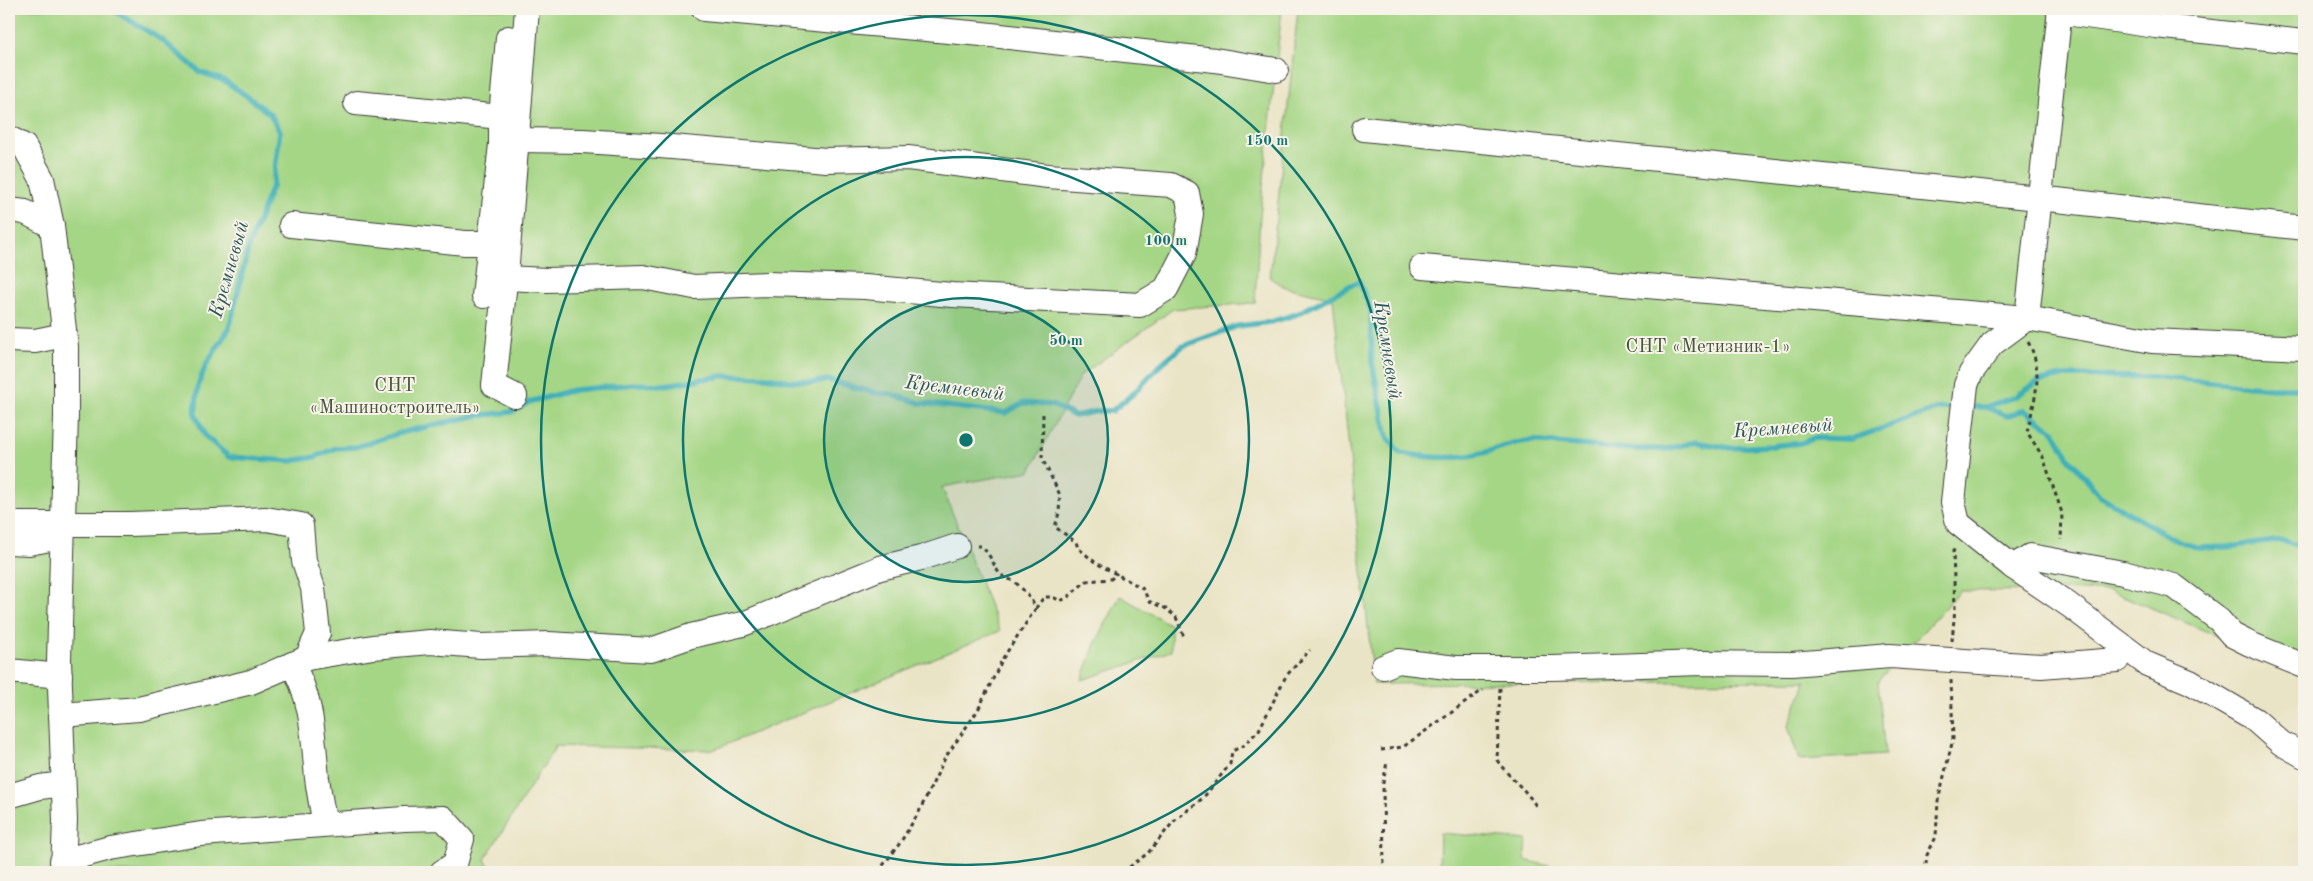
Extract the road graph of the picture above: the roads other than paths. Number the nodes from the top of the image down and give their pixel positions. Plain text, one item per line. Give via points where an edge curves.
1 (511, 9) edge
2 (527, 9) edge
3 (704, 9) edge
4 (2060, 10) edge
5 (2304, 42) edge
6 (1276, 70) dead end
7 (356, 103) dead end
8 (501, 116) junction
9 (1364, 129) dead end
10 (9, 138) edge
11 (517, 140) junction
12 (2039, 198) junction
13 (9, 210) edge
14 (291, 225) dead end
15 (52, 226) junction
16 (2304, 228) edge
17 (490, 243) junction
18 (1422, 267) dead end
19 (505, 278) junction
20 (484, 296) dead end
21 (2027, 318) junction
22 (64, 335) junction
23 (9, 340) edge
24 (2304, 348) edge
25 (515, 396) dead end
26 (9, 524) edge
27 (62, 530) junction
28 (9, 542) edge
29 (957, 546) road end
30 (2013, 567) junction
31 (2122, 646) junction
32 (300, 661) junction
33 (2304, 666) edge
34 (1383, 667) dead end
35 (9, 671) edge
36 (60, 676) junction
37 (61, 715) junction
38 (2303, 757) edge
39 (63, 784) junction
40 (9, 796) edge
41 (325, 824) junction
42 (63, 867) edge
43 (442, 872) edge

1 - 8 lane
2 - 11 lane
3 - 6 lane via 982,34 1215,60
4 - 5 lane via 2156,26
4 - 12 lane
7 - 8 lane
8 - 11 lane
8 - 17 lane
9 - 12 lane
10 - 15 lane via 24,146 42,179
11 - 19 lane
11 - 19 lane via 583,141 826,160 908,158 1048,176 1171,185 1187,193 1191,214 1184,254 1166,290 1140,305 865,287 767,284 694,287 643,277
12 - 16 lane
12 - 21 lane
13 - 15 lane via 25,212
14 - 17 lane
15 - 22 lane
17 - 19 lane
17 - 20 lane
18 - 21 lane
19 - 25 lane via 494,385
21 - 24 lane via 2152,341
21 - 30 lane via 1992,344 1966,385 1953,502 1958,523
22 - 23 lane via 35,341
22 - 27 lane via 66,416
26 - 27 lane
27 - 28 lane via 29,543
27 - 32 lane via 266,519 301,526 304,561 313,588 318,633
27 - 36 lane
29 - 32 lane via 880,568 743,624 691,636 651,650 430,642 373,646
30 - 31 lane
30 - 33 lane via 2030,556 2174,586 2213,615 2232,635
31 - 34 lane via 2117,660 2041,666 1890,656 1792,664 1701,663 1502,674 1398,661
31 - 38 lane via 2147,664 2190,682 2255,720
32 - 37 lane via 251,682 139,709
32 - 41 lane
35 - 36 lane
36 - 37 lane
37 - 39 lane
39 - 40 lane
39 - 42 lane
41 - 42 lane via 182,837 110,848
41 - 43 lane via 443,818 462,839 455,864

